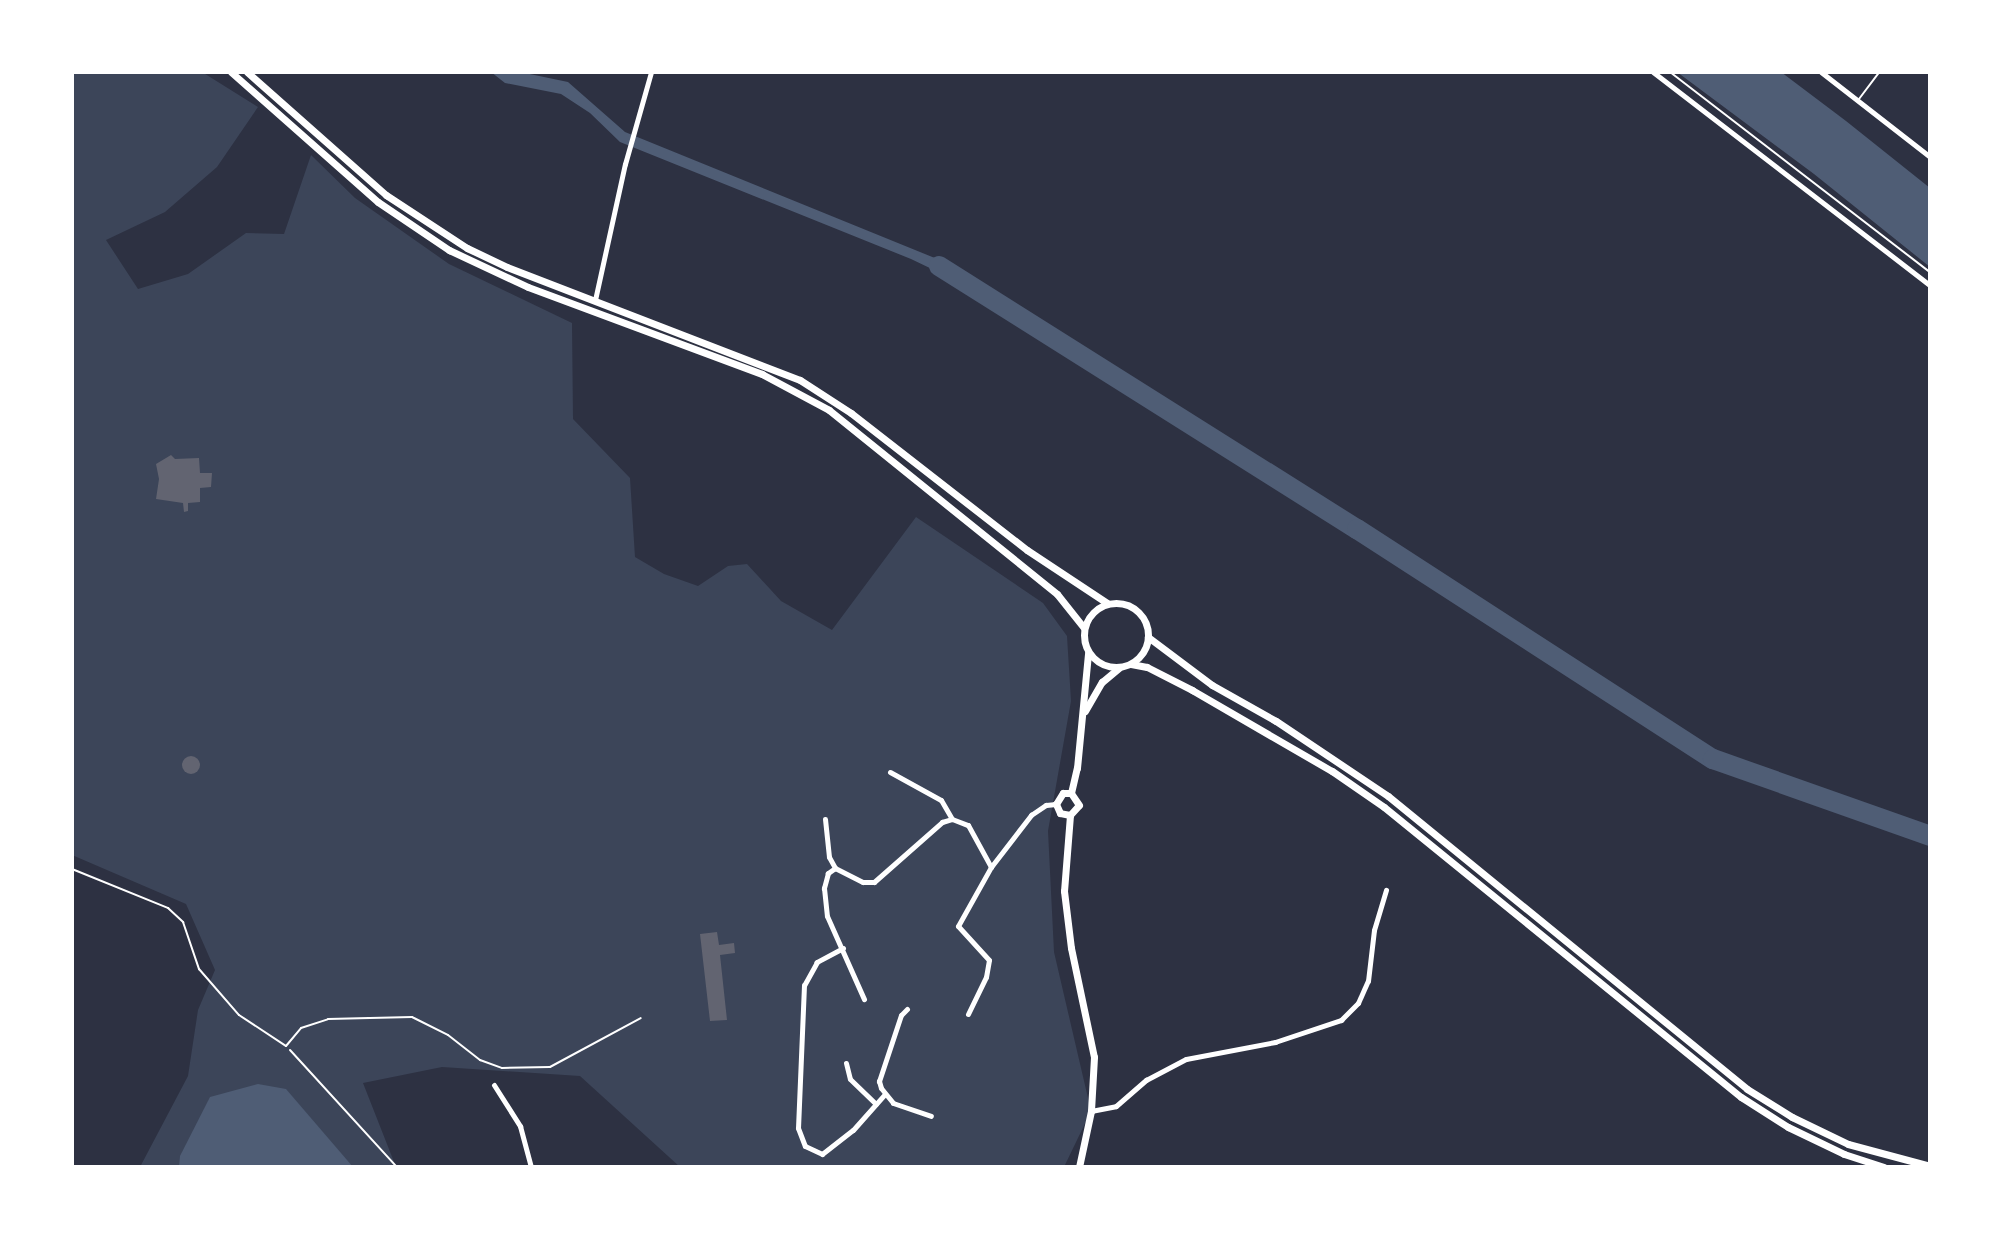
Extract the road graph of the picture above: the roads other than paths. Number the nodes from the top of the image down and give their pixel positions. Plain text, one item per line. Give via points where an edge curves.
1 (231, 72) edge
2 (247, 72) edge
3 (651, 72) edge
4 (1653, 72) edge
5 (1821, 72) edge
6 (1879, 72) edge
7 (1859, 100) junction
8 (311, 127) junction
9 (305, 134) junction
10 (1930, 157) edge
11 (1930, 285) edge
12 (595, 300) junction
13 (1107, 603) junction
14 (1084, 628) junction
15 (1148, 637) junction
16 (1088, 653) junction
17 (1131, 664) junction
18 (1120, 667) junction
19 (1082, 716) junction
20 (890, 772) dead end
21 (1071, 793) junction
22 (1056, 804) junction
23 (1070, 815) junction
24 (825, 819) dead end
25 (952, 819) junction
26 (991, 867) junction
27 (835, 868) junction
28 (72, 869) edge
29 (1386, 890) dead end
30 (843, 948) junction
31 (864, 999) dead end
32 (907, 1009) dead end
33 (968, 1014) dead end
34 (641, 1018) dead end
35 (846, 1063) dead end
36 (494, 1085) dead end
37 (884, 1095) junction
38 (876, 1104) junction
39 (1091, 1111) junction
40 (931, 1116) dead end
41 (1930, 1166) edge
42 (531, 1167) edge
43 (1079, 1167) edge
44 (1884, 1167) edge

1 - 9 main road
2 - 8 main road
3 - 12 street
4 - 11 street
5 - 7 street
6 - 7 lane
7 - 10 street
8 - 9 main road
8 - 12 main road via 386,195 467,248
9 - 14 main road via 378,202 449,250 528,287 762,374 847,422 1057,594
12 - 13 main road via 800,380 851,413 1027,550
13 - 14 main road via 1089,615
13 - 15 main road via 1134,607
14 - 16 main road
15 - 17 main road via 1146,648
15 - 41 main road via 1212,685 1388,796 1747,1089 1848,1144
16 - 18 main road via 1097,662
16 - 19 main road
17 - 18 main road
17 - 44 main road via 1192,690 1332,771 1384,807 1741,1097 1788,1127
18 - 19 main road via 1102,682
19 - 21 main road
20 - 25 street via 941,800
21 - 22 main road via 1063,793
21 - 23 main road via 1079,805
22 - 23 main road via 1060,813
22 - 26 street via 1031,815
23 - 39 main road via 1064,891 1094,1057
24 - 27 street
25 - 26 street via 968,825
25 - 27 street via 874,882
26 - 33 street via 958,926 989,960
27 - 30 street via 828,873 823,894 830,926
28 - 34 lane via 168,908 183,922 199,969 239,1015 286,1046 301,1028 328,1019 412,1017 502,1068 550,1067
29 - 39 street via 1372,940 1368,981 1358,1003 1341,1020 1316,1032 1186,1059 1146,1080 1116,1106
30 - 31 street
30 - 38 street via 817,962 804,985 798,1128 805,1146 822,1154
32 - 37 street via 879,1081
35 - 38 street via 850,1079
36 - 42 street via 520,1126
37 - 38 street
37 - 40 street
39 - 43 main road

